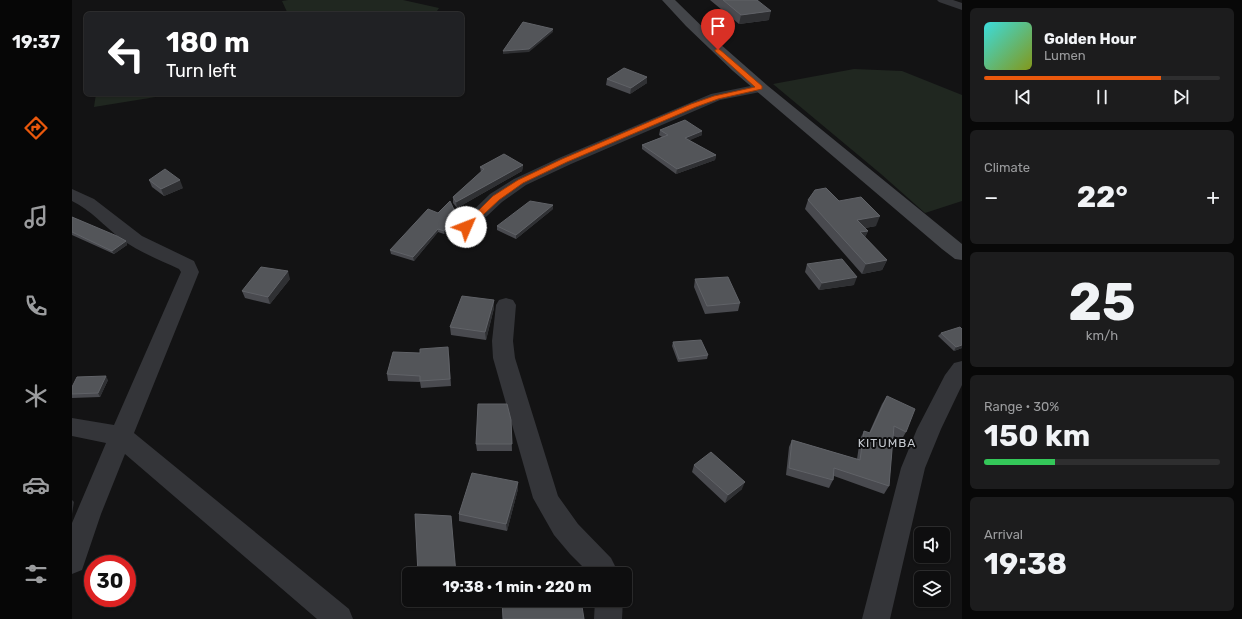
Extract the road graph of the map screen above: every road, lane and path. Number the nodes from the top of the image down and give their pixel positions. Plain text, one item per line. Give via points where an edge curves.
1 (668, 0) edge
2 (943, 0) edge
3 (962, 7) edge
4 (760, 88) junction
5 (72, 194) edge
6 (466, 227) dead end
7 (962, 254) edge
8 (506, 305) dead end
9 (962, 369) edge
10 (72, 427) edge
11 (120, 436) junction
12 (72, 561) edge
13 (602, 567) edge
14 (609, 607) edge
15 (339, 619) edge
16 (608, 619) edge
17 (876, 619) edge

1 - 4 street via 698,32
2 - 3 street
4 - 6 street via 716,97 520,182 496,198
4 - 7 street
5 - 11 street via 98,209 134,239 187,264 190,272
8 - 13 street via 503,363 509,375 546,498 554,515
9 - 17 street via 953,381 929,429 913,468
10 - 11 street
11 - 12 street
11 - 15 street
14 - 16 street

